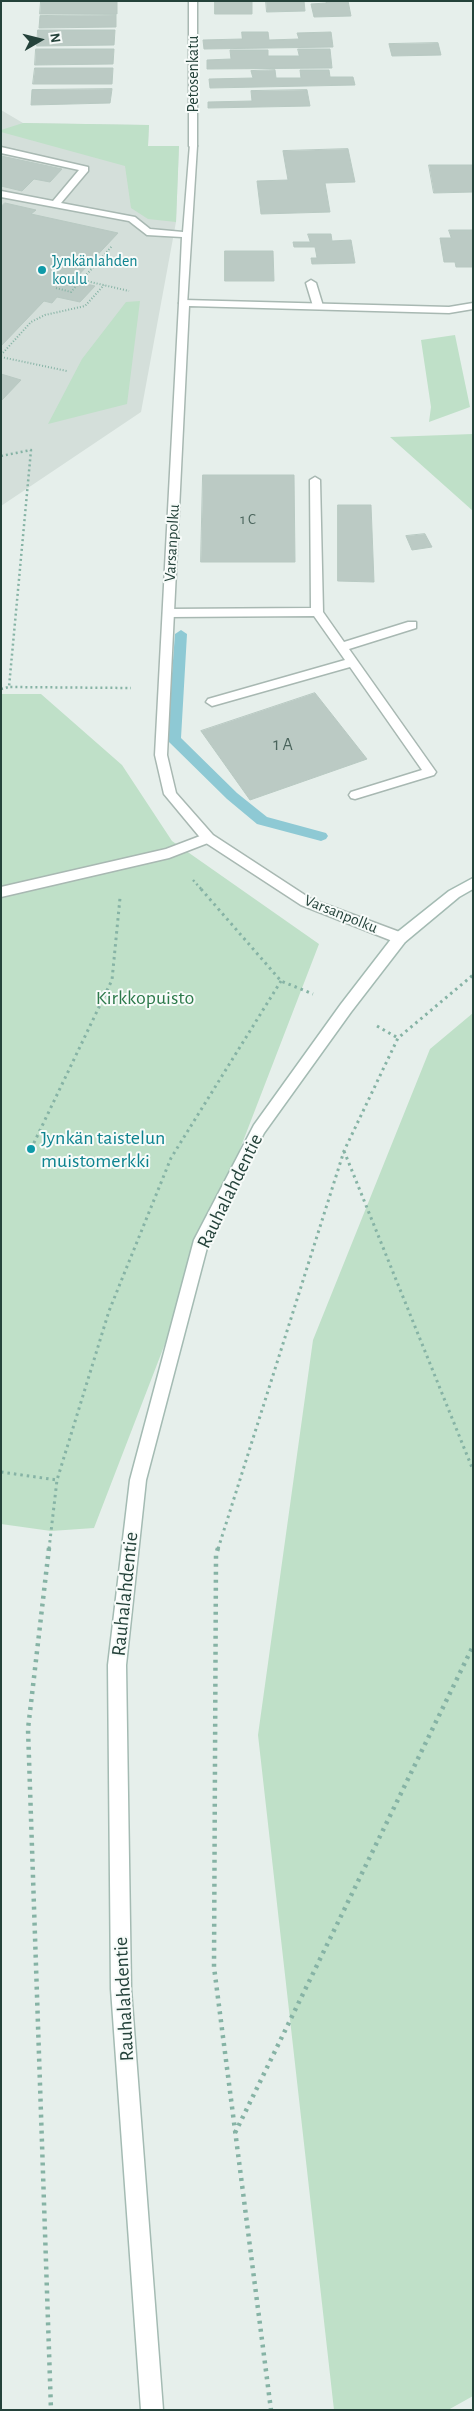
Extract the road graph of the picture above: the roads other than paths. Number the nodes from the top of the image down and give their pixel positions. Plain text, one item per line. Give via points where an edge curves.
1 (192, 1) edge
2 (1, 150) edge
3 (1, 194) edge
4 (55, 205) junction
5 (186, 235) junction
6 (311, 283) dead end
7 (184, 303) junction
8 (318, 306) junction
9 (473, 306) edge
10 (315, 480) dead end
11 (317, 612) junction
12 (169, 614) junction
13 (412, 625) dead end
14 (342, 647) junction
15 (352, 662) junction
16 (212, 702) dead end
17 (355, 795) dead end
18 (208, 838) junction
19 (473, 883) edge
20 (1, 892) edge
21 (400, 938) junction
22 (152, 2410) edge

1 - 5 street, Petosenkatu via 193,146
2 - 4 street via 85,168
3 - 4 street
4 - 5 street via 134,221 147,232
5 - 7 street, Varsanpolku
6 - 8 street
7 - 8 street
7 - 12 street, Varsanpolku
8 - 9 street via 449,310
10 - 11 street
11 - 12 street
11 - 14 street
12 - 18 street, Varsanpolku via 162,755 170,794
13 - 14 street
14 - 15 street
15 - 16 street
15 - 17 street via 430,772
18 - 20 street via 169,853
18 - 21 street, Varsanpolku via 306,902
19 - 21 street, Rauhalahdentie via 454,894
21 - 22 street, Rauhalahdentie via 259,1129 202,1240 138,1480 117,1665 121,1989

